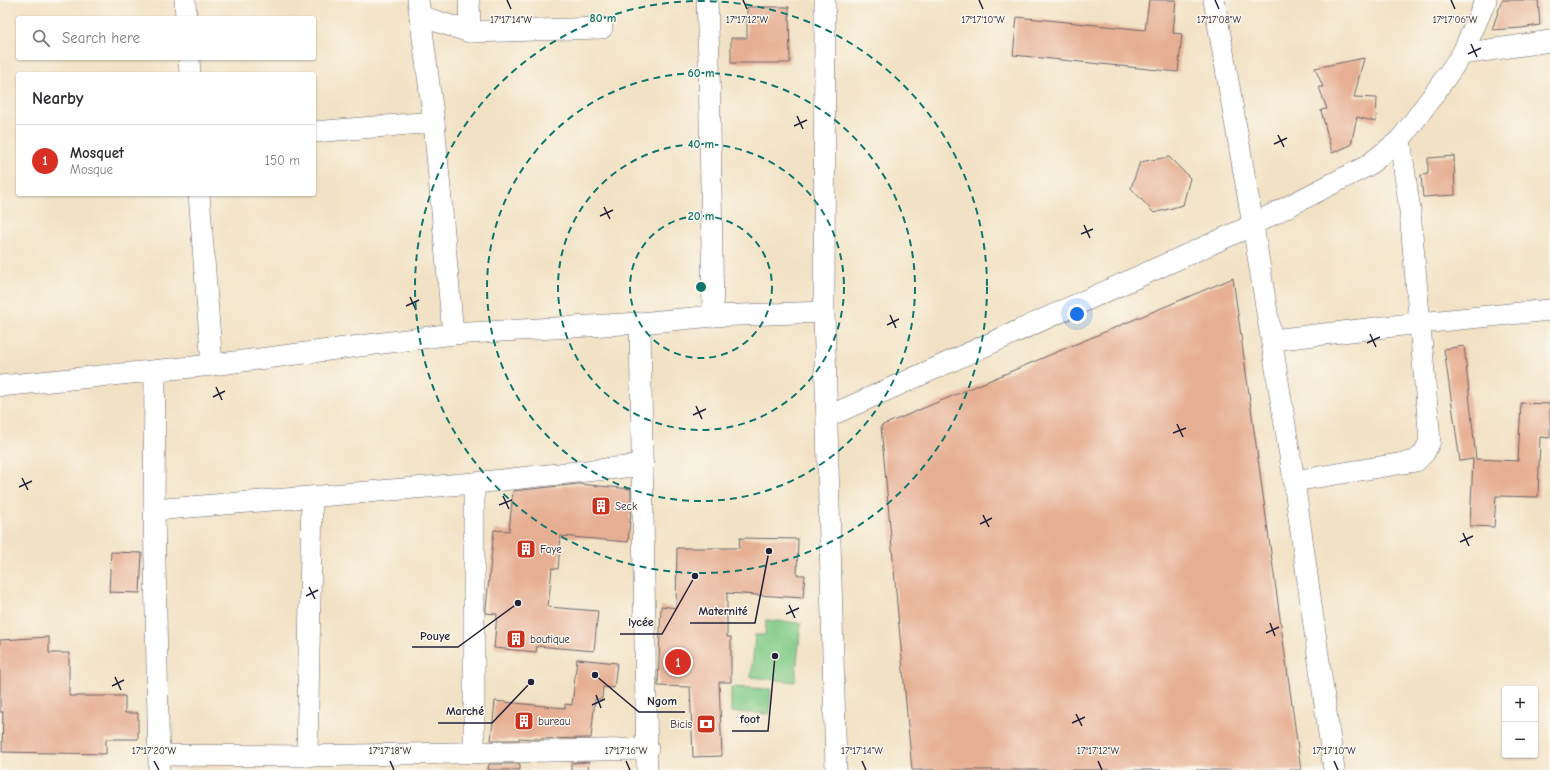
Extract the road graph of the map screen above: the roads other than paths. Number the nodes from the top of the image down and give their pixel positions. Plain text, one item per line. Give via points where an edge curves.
1 (185, 0) edge
2 (469, 0) edge
3 (707, 0) edge
4 (826, 0) edge
5 (1214, 0) edge
6 (1486, 0) edge
7 (419, 8) edge
8 (186, 16) edge
9 (602, 28) dead end
10 (470, 32) junction
11 (1550, 41) edge
12 (1462, 54) junction
13 (189, 60) edge
14 (190, 72) edge
15 (434, 122) junction
16 (316, 132) edge
17 (1400, 140) junction
18 (199, 196) edge
19 (1253, 225) junction
20 (1550, 310) edge
21 (824, 312) junction
22 (712, 316) junction
23 (640, 323) junction
24 (1420, 323) junction
25 (452, 334) junction
26 (1272, 340) junction
27 (212, 365) junction
28 (155, 370) junction
29 (0, 386) edge
30 (828, 417) junction
31 (643, 465) junction
32 (1294, 481) junction
33 (474, 483) junction
34 (312, 496) junction
35 (154, 510) junction
36 (648, 749) junction
37 (474, 753) junction
38 (307, 756) junction
39 (159, 762) edge
40 (647, 770) edge
41 (836, 770) edge
42 (1334, 770) edge

1 - 8 street
2 - 10 street
3 - 22 street
4 - 21 street
5 - 19 street
6 - 12 street
7 - 10 street
7 - 15 street
9 - 10 street
11 - 12 street
12 - 17 street
13 - 14 street
15 - 16 street
15 - 25 street
17 - 19 street via 1367,166
17 - 24 street via 1410,211
18 - 27 street
19 - 26 street
19 - 30 street
20 - 24 street
21 - 22 street
21 - 30 street
22 - 23 street
23 - 25 street
23 - 31 street
24 - 26 street
24 - 32 street via 1430,441 1424,453 1416,461
25 - 27 street
26 - 32 street
27 - 28 street
28 - 29 street
28 - 35 street
30 - 41 street
31 - 33 street
31 - 36 street
32 - 42 street
33 - 34 street
33 - 37 street
34 - 35 street
34 - 38 street
35 - 39 street
36 - 37 street
36 - 40 street
37 - 38 street
38 - 39 street

